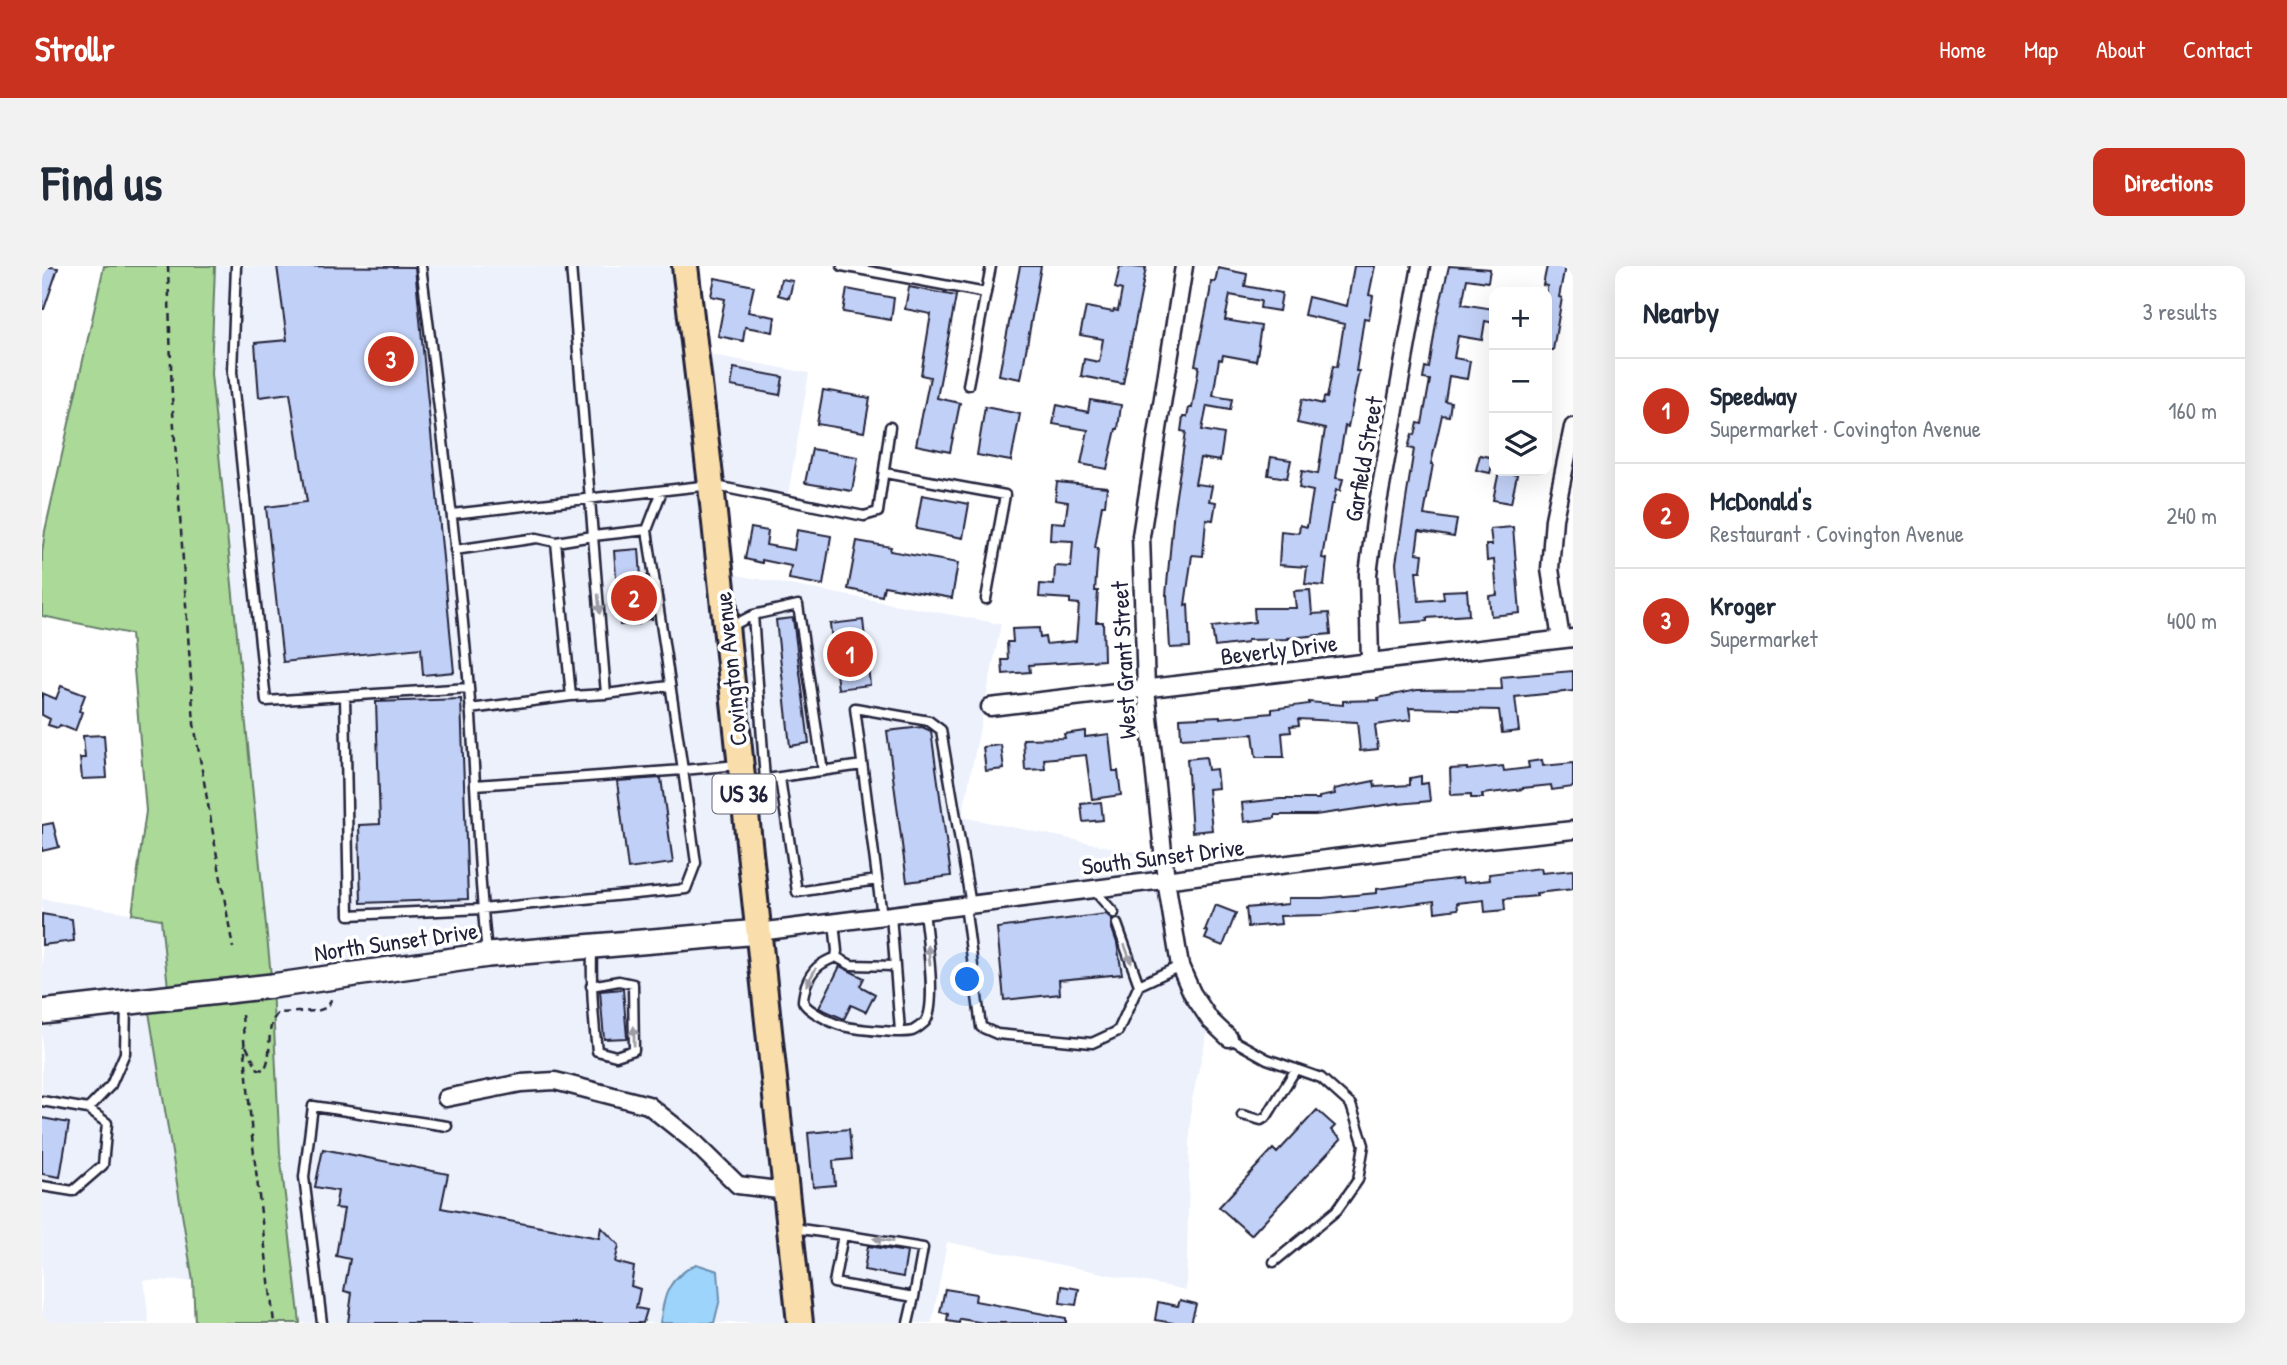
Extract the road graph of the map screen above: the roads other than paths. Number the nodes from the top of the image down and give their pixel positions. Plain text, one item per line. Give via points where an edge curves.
1 (236, 266) edge
2 (421, 266) edge
3 (571, 266) edge
4 (685, 266) edge
5 (842, 266) edge
6 (991, 266) edge
7 (1184, 266) edge
8 (1421, 266) edge
9 (986, 293) junction
10 (968, 385) dead end
11 (1573, 427) edge
12 (890, 428) dead end
13 (885, 473) junction
14 (711, 485) junction
15 (662, 491) junction
16 (590, 499) junction
17 (452, 514) junction
18 (647, 530) junction
19 (593, 536) junction
20 (556, 542) junction
21 (455, 550) junction
22 (986, 600) dead end
23 (752, 615) junction
24 (726, 629) junction
25 (1567, 638) edge
26 (1370, 662) junction
27 (669, 686) junction
28 (469, 688) junction
29 (1146, 689) junction
30 (606, 694) junction
31 (345, 696) junction
32 (571, 696) junction
33 (990, 706) dead end
34 (470, 709) junction
35 (862, 765) junction
36 (682, 770) junction
37 (823, 771) junction
38 (750, 776) junction
39 (779, 778) junction
40 (475, 785) junction
41 (1573, 830) edge
42 (877, 880) junction
43 (1166, 880) junction
44 (1093, 889) junction
45 (968, 905) junction
46 (482, 909) junction
47 (924, 911) junction
48 (1114, 913) dead end
49 (886, 916) junction
50 (834, 922) junction
51 (1117, 924) dead end
52 (759, 932) junction
53 (592, 946) junction
54 (488, 955) junction
55 (836, 957) junction
56 (895, 966) junction
57 (1180, 966) junction
58 (1139, 985) junction
59 (591, 986) junction
60 (136, 1002) junction
61 (42, 1012) edge
62 (900, 1031) junction
63 (1229, 1038) joint
64 (1296, 1069) junction
65 (446, 1098) dead end
66 (42, 1101) edge
67 (88, 1109) junction
68 (1242, 1115) dead end
69 (447, 1126) dead end
70 (42, 1186) edge
71 (786, 1191) junction
72 (790, 1228) junction
73 (843, 1235) junction
74 (1274, 1262) dead end
75 (914, 1297) junction
76 (322, 1323) edge
77 (800, 1323) edge
78 (908, 1323) edge

1 - 31 lane via 232,372 266,701
2 - 17 lane
3 - 16 lane
4 - 14 main road, Covington Avenue / US 36
5 - 9 lane
6 - 9 lane
7 - 29 street, West Grant Street via 1141,536
8 - 26 street, Garfield Street via 1368,574
9 - 10 lane
11 - 25 street via 1554,519 1550,569
12 - 13 lane
13 - 14 lane via 878,512 864,516
13 - 22 lane via 1005,495
14 - 15 lane
14 - 24 main road, Covington Avenue / US 36
15 - 16 lane
15 - 18 lane
16 - 17 lane
16 - 19 lane
17 - 21 lane
18 - 19 lane
18 - 27 lane
19 - 20 lane
19 -> 30 lane
20 - 21 lane via 537,538
20 - 32 lane
21 - 28 lane
23 - 24 lane
23 - 37 lane via 798,605
23 - 38 lane
24 - 38 main road, Covington Avenue / US 36
25 - 26 street, Beverly Drive
26 - 29 street, Beverly Drive
27 - 30 lane
27 - 36 lane
28 - 31 lane
28 - 34 lane
29 - 33 street, Beverly Drive
29 - 43 street, West Grant Street
30 - 32 lane
31 - 46 lane via 349,915
32 - 34 lane
34 - 40 lane
35 - 37 lane
35 - 42 lane
35 - 45 lane via 855,708 929,721 941,730
36 - 38 lane
36 - 40 lane
36 - 46 lane via 696,863 686,889
37 - 39 lane
38 - 39 lane
38 - 52 main road, Covington Avenue / US 36
39 - 42 lane via 797,892
40 - 46 lane
41 - 43 street, South Sunset Drive
42 - 49 lane
43 - 44 street, South Sunset Drive
43 - 57 street, West Grant Street
44 - 45 street, South Sunset Drive
44 - 48 lane
45 - 47 street, South Sunset Drive
45 - 58 lane via 981,1027 996,1034 1092,1043 1118,1031
46 - 54 lane
47 - 49 street, South Sunset Drive
62 -> 47 lane via 911,1031 926,1021 930,1009
49 - 50 street, South Sunset Drive
49 - 56 lane
50 - 52 street, South Sunset Drive
50 - 55 lane
51 -> 58 lane
52 - 53 main road, North Sunset Drive
52 - 71 main road, Covington Avenue / US 36
53 - 54 main road, North Sunset Drive
53 - 59 lane
54 - 60 main road, North Sunset Drive
55 - 56 lane via 851,965
55 -> 62 lane via 812,972 803,1001 807,1008 839,1026
56 - 62 lane
57 - 58 lane
57 - 63 street, West Grant Street via 1210,1020
59 -> 59 lane via 597,1052 616,1056 634,1050 633,984 619,981
60 - 61 main road, North Sunset Drive
60 - 67 lane via 125,1054 111,1085
63 - 64 lane
64 - 68 lane via 1267,1115 1261,1120
64 - 74 lane via 1321,1078 1351,1105 1364,1145 1358,1180 1337,1210
65 - 71 street via 555,1081 648,1105 738,1185
66 - 67 lane
67 - 70 lane via 107,1124 103,1165 73,1191
69 - 76 lane via 313,1106 304,1177
71 - 72 main road, Covington Avenue / US 36
72 - 73 lane
72 - 77 main road, Covington Avenue / US 36
73 - 75 lane via 834,1283
75 -> 73 lane via 923,1248
75 - 78 lane

